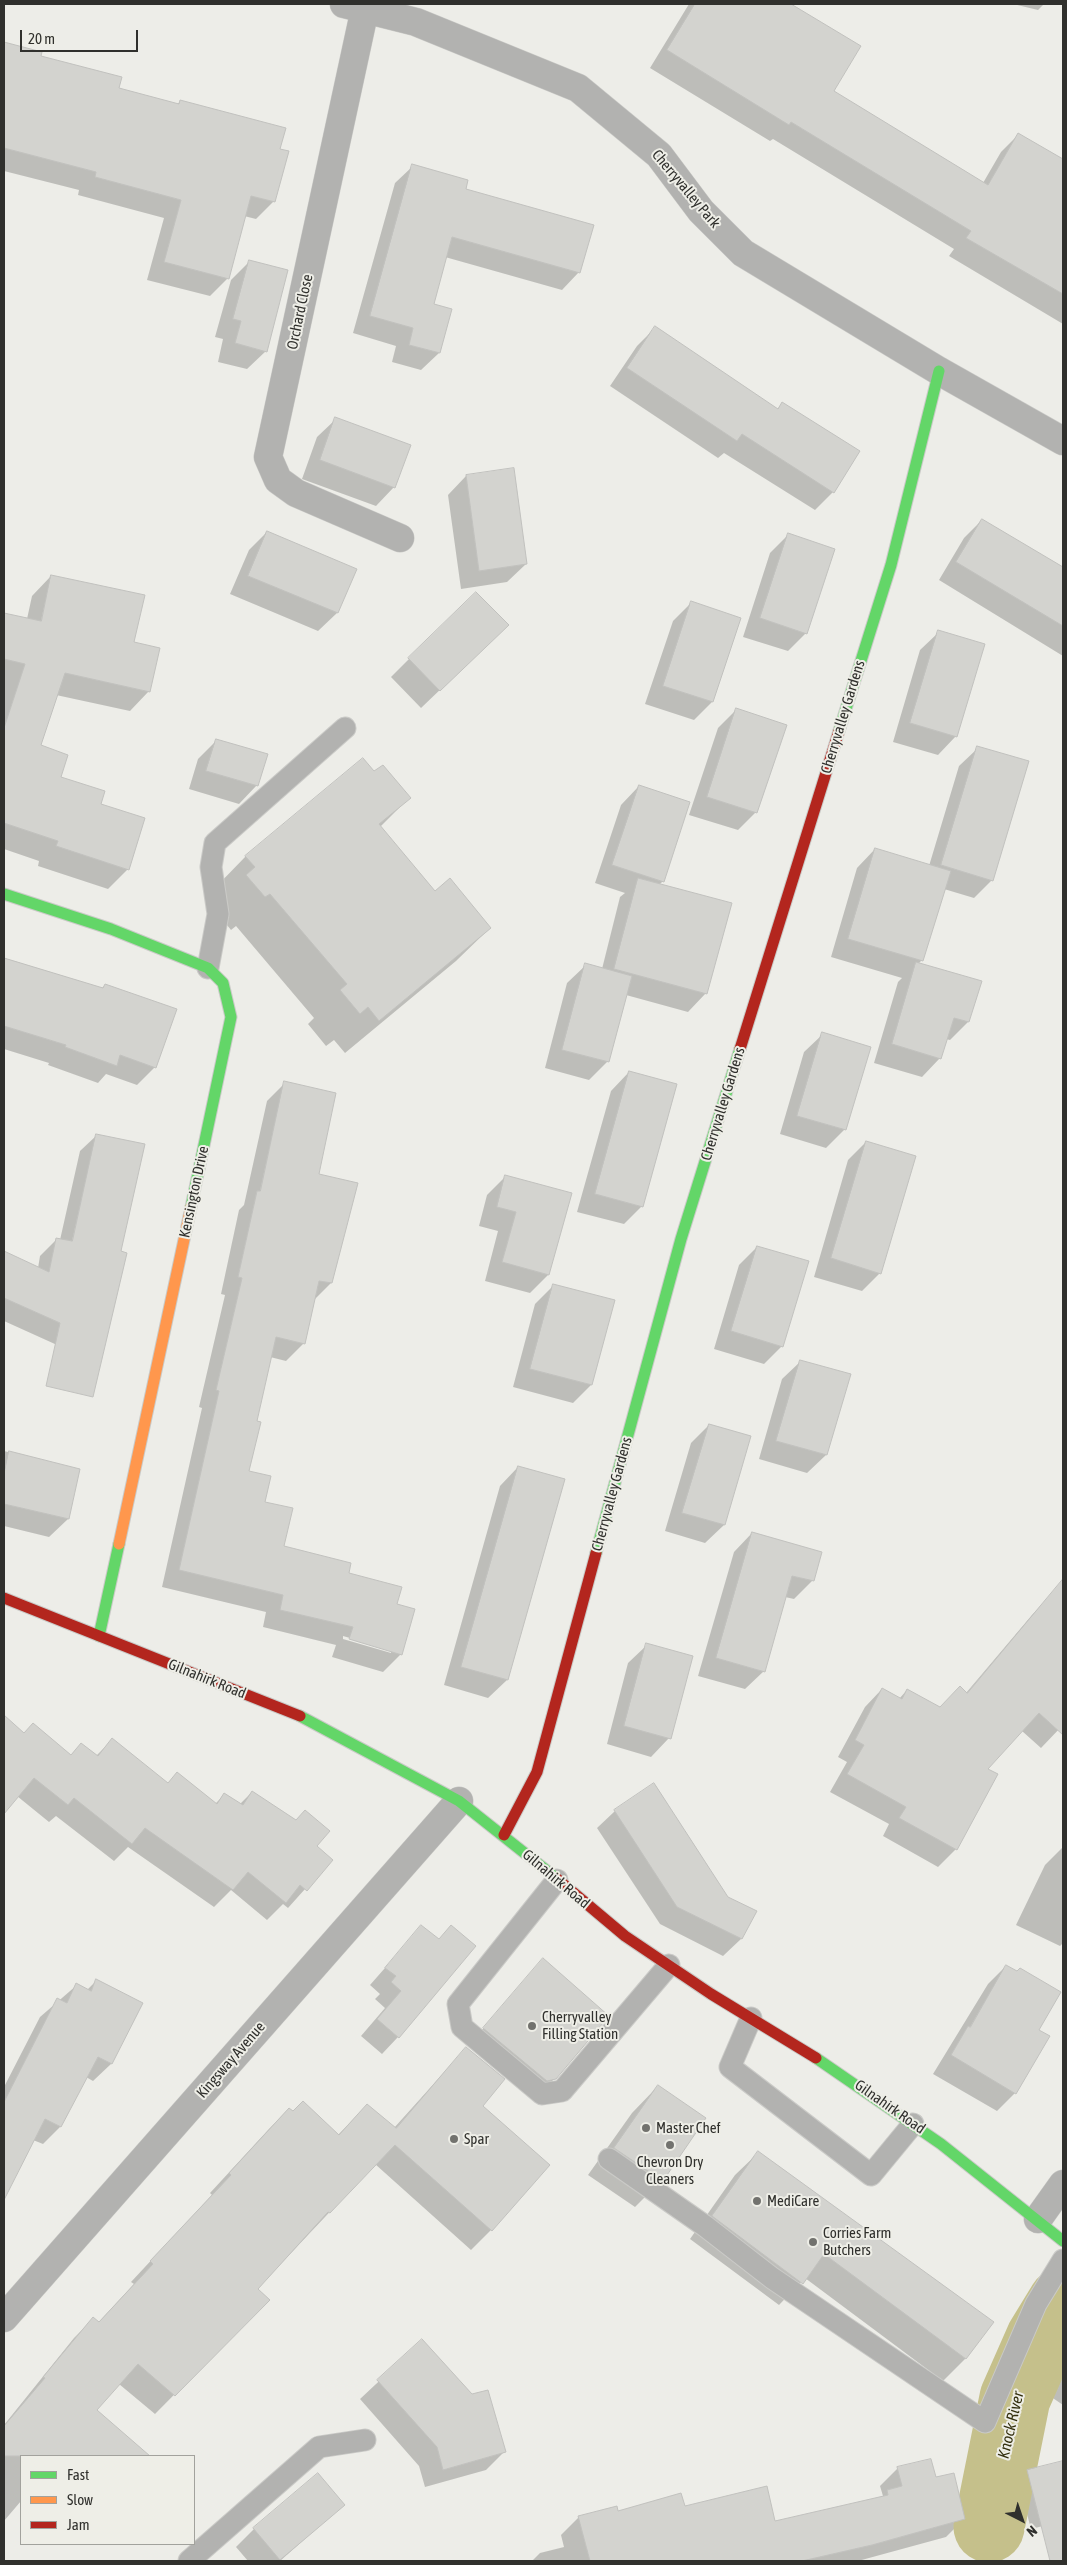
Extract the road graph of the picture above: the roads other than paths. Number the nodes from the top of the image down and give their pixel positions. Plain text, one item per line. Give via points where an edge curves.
1 (358, 6) edge
2 (939, 371) junction
3 (1063, 441) edge
4 (400, 538) dead end
5 (345, 728) dead end
6 (4, 894) edge
7 (208, 968) junction
8 (4, 1598) edge
9 (99, 1636) junction
10 (459, 1801) junction
11 (504, 1835) junction
12 (557, 1880) junction
13 (669, 1965) junction
14 (751, 2018) junction
15 (913, 2124) junction
16 (609, 2159) dead end
17 (1063, 2184) edge
18 (1038, 2219) junction
19 (1063, 2241) edge
20 (1063, 2260) edge
21 (4, 2318) edge
22 (365, 2440) dead end
23 (189, 2561) edge

1 - 2 street, Cherryvalley Park via 416,22 578,88 659,155 701,211 743,253
1 - 4 street, Orchard Close via 268,457 278,480 296,493
2 - 3 street, Cherryvalley Park
2 - 11 street, Cherryvalley Gardens via 891,565 681,1239 537,1772
5 - 7 lane via 215,842 212,867 218,914
6 - 7 street, Kensington Drive via 110,929
7 - 9 street, Kensington Drive via 217,974 228,991 231,1017
8 - 9 street, Gilnahirk Road
9 - 10 street, Gilnahirk Road via 300,1716
10 - 11 street, Gilnahirk Road
10 - 21 street, Kingsway Avenue
11 - 12 street, Gilnahirk Road
12 - 13 street, Gilnahirk Road via 625,1936
12 - 13 lane via 458,2004 462,2027 542,2094 562,2090
13 - 14 street, Gilnahirk Road
14 - 15 street, Gilnahirk Road via 841,2073
14 - 15 lane via 730,2067 870,2175
15 - 18 street, Gilnahirk Road
16 - 20 lane via 772,2278 984,2422 1036,2304
17 - 18 street
18 - 19 street, Gilnahirk Road
22 - 23 lane via 319,2447

